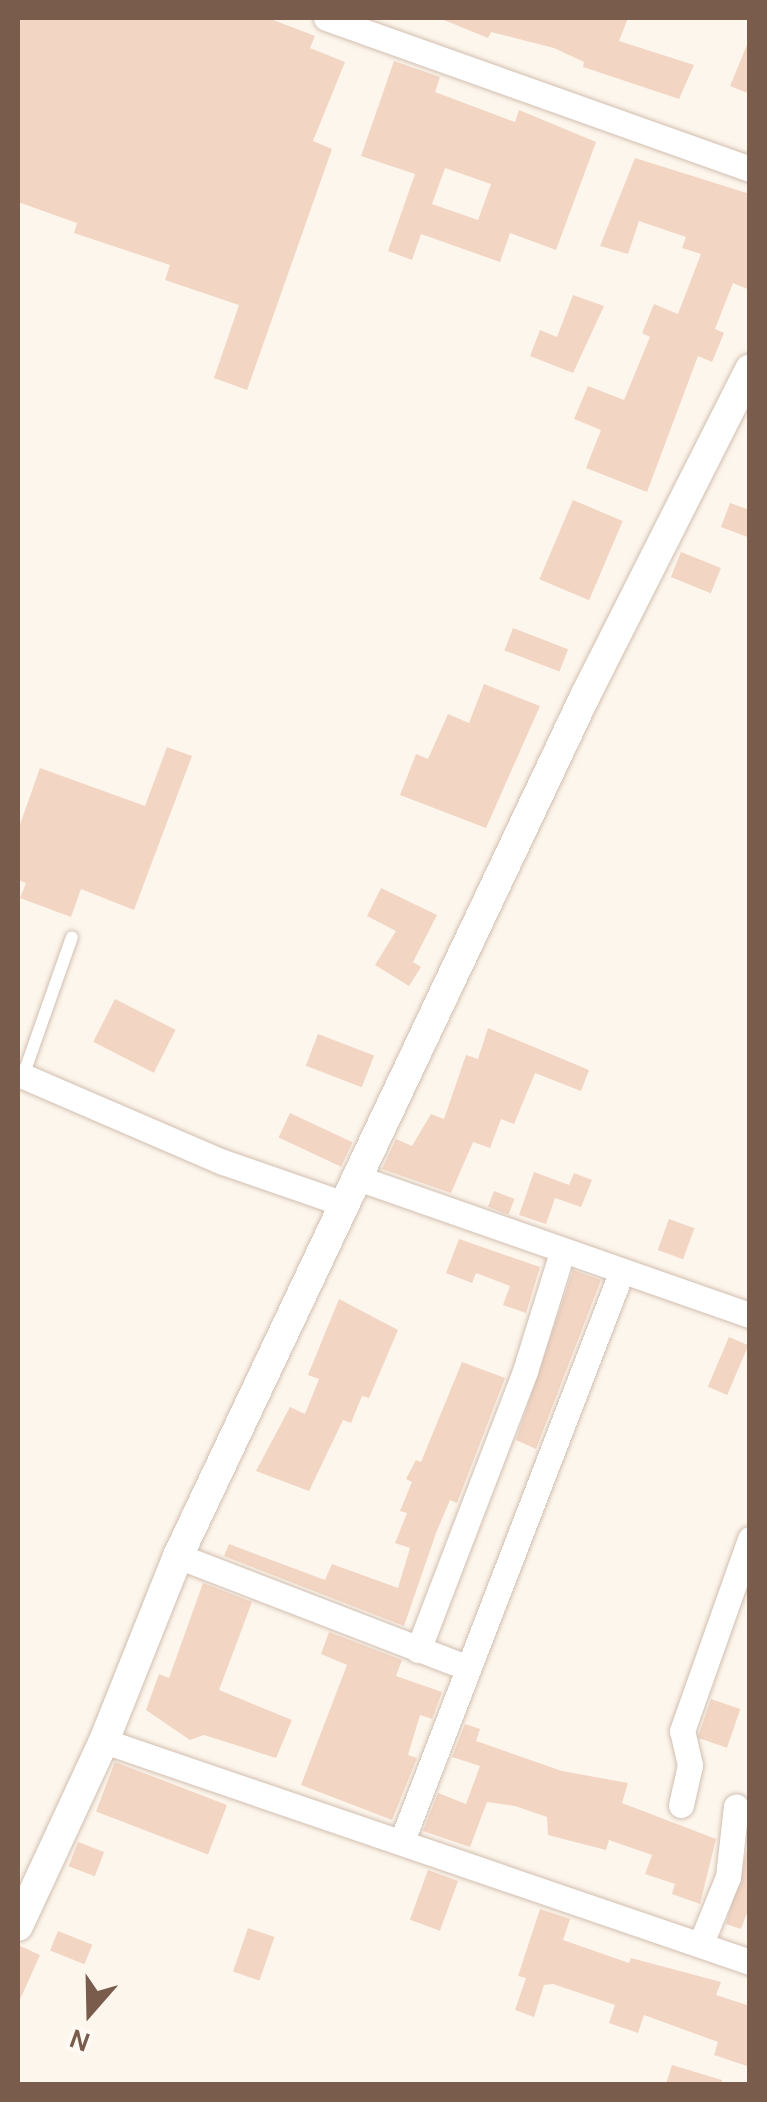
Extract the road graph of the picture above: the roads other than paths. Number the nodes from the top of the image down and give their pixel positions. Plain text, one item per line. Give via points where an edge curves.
1 (326, 18) edge
2 (750, 169) edge
3 (750, 369) edge
4 (72, 936) dead end
5 (22, 1076) joint
6 (351, 1191) junction
7 (562, 1252) junction
8 (621, 1273) junction
9 (750, 1315) edge
10 (750, 1540) edge
11 (178, 1556) junction
12 (418, 1650) junction
13 (466, 1667) junction
14 (104, 1740) junction
15 (681, 1804) dead end
16 (736, 1806) dead end
17 (403, 1838) junction
18 (18, 1926) edge
19 (701, 1943) junction
20 (750, 1962) edge

1 - 2 street
3 - 6 street via 585,696
4 - 5 lane
5 - 6 street via 222,1162
6 - 7 street
6 - 11 street
7 - 8 street
7 - 12 street via 525,1370
8 - 9 street
8 - 13 street
10 - 15 street via 682,1731 690,1765
11 - 12 street
11 - 14 street
12 - 13 street
13 - 17 street
14 - 17 street
14 - 18 street
16 - 19 street via 728,1876
17 - 19 street
19 - 20 street

